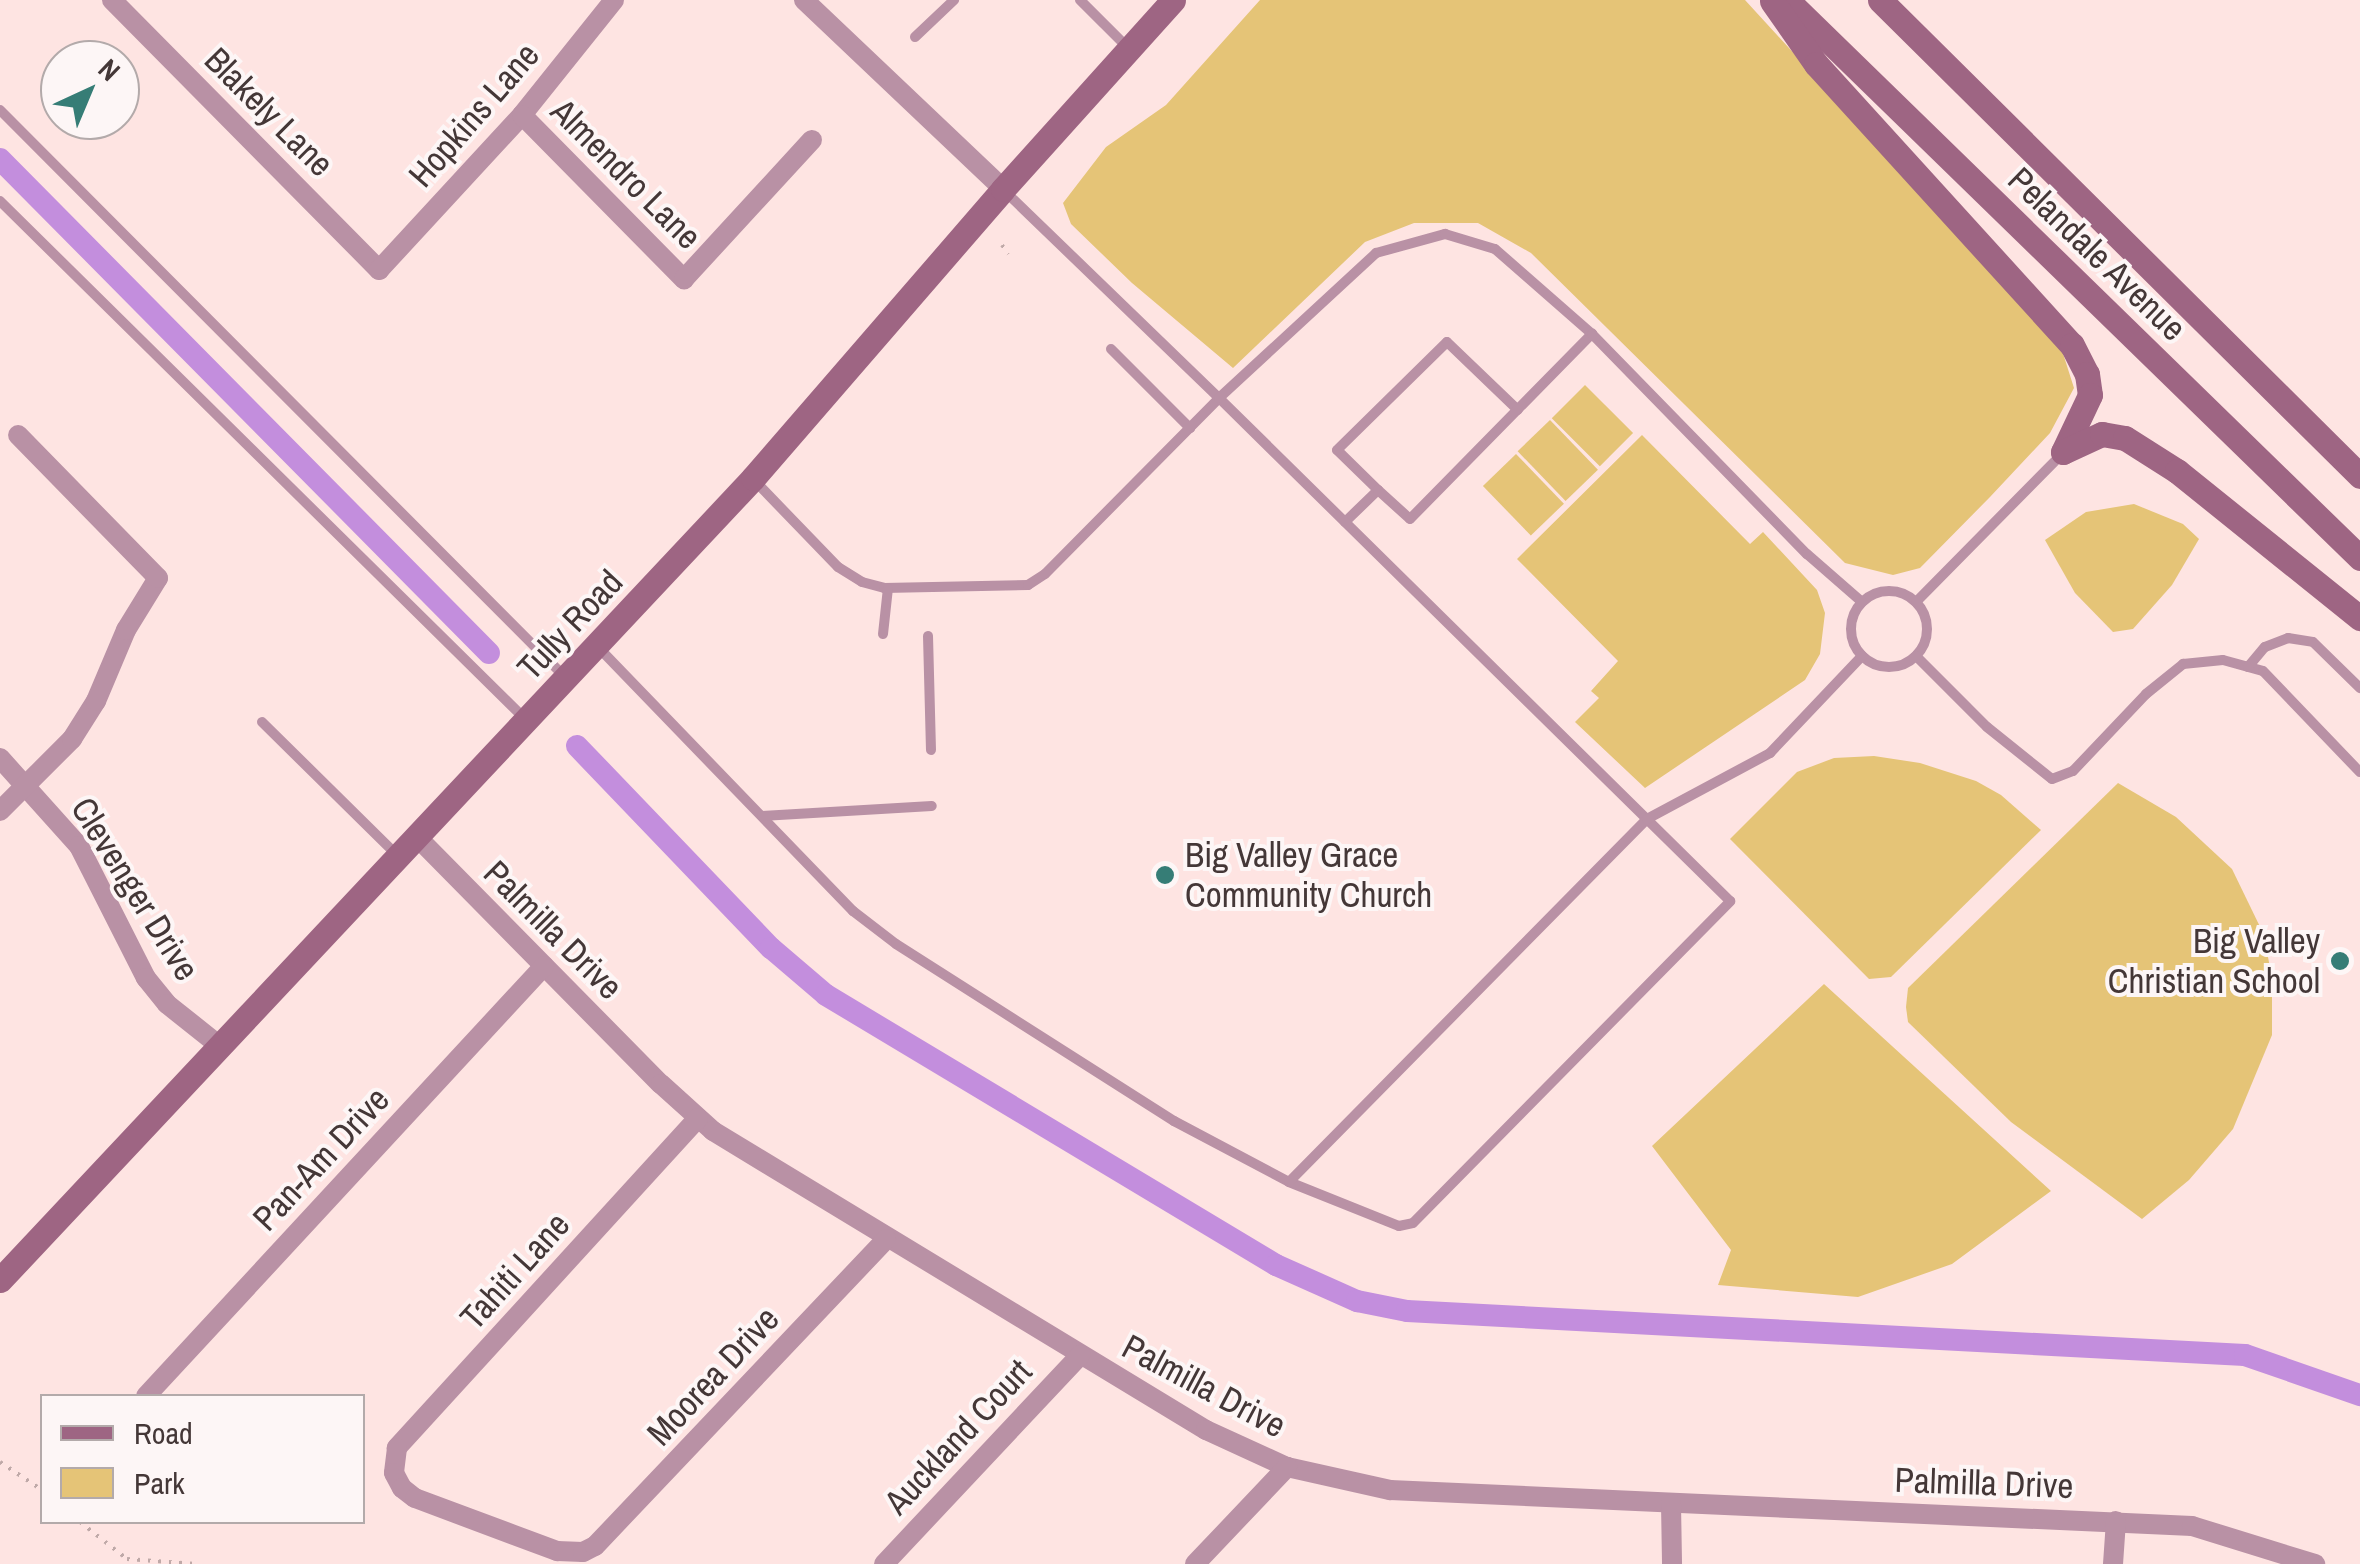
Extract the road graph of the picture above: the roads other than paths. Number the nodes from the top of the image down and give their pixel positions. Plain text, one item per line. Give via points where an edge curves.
1 (112, 0) edge
2 (614, 0) edge
3 (804, 0) edge
4 (954, 0) edge
5 (1080, 0) edge
6 (1173, 0) edge
7 (1771, 0) edge
8 (1787, 0) edge
9 (1880, 0) edge
10 (915, 37) dead end
11 (1128, 48) junction
12 (0, 110) edge
13 (522, 115) junction
14 (812, 140) dead end
15 (1002, 189) junction
16 (0, 201) edge
17 (380, 270) joint
18 (1592, 334) junction
19 (1110, 349) dead end
20 (1219, 398) junction
21 (1518, 410) junction
22 (1190, 428) junction
23 (18, 435) dead end
24 (2063, 452) junction
25 (2360, 476) edge
26 (753, 478) junction
27 (1378, 490) junction
28 (1345, 522) junction
29 (2360, 558) edge
30 (888, 588) junction
31 (1862, 602) junction
32 (1916, 602) junction
33 (2360, 618) edge
34 (883, 634) dead end
35 (928, 636) dead end
36 (598, 647) junction
37 (1862, 656) junction
38 (1916, 656) junction
39 (2248, 667) junction
40 (568, 680) junction
41 (2360, 688) edge
42 (262, 722) dead end
43 (528, 722) junction
44 (931, 750) dead end
45 (0, 758) edge
46 (2360, 772) edge
47 (26, 785) junction
48 (932, 806) dead end
49 (0, 811) edge
50 (762, 816) junction
51 (1647, 819) junction
52 (410, 848) junction
53 (544, 966) junction
54 (222, 1047) junction
55 (698, 1118) junction
56 (1289, 1182) junction
57 (886, 1239) junction
58 (0, 1280) edge
59 (1080, 1355) junction
60 (148, 1394) edge
61 (1287, 1467) junction
62 (1671, 1504) junction
63 (2116, 1521) junction
64 (583, 1552) joint
65 (884, 1564) edge
66 (1195, 1564) edge
67 (1672, 1564) edge
68 (2113, 1564) edge
69 (2315, 1564) edge

1 - 17 street, Blakely Lane
2 - 13 street, Hopkins Lane
3 - 15 street
4 - 10 lane
5 - 11 lane
6 - 11 main road, Tully Road
7 - 24 main road via 1816,64 2072,346 2090,395
8 - 29 main road, Pelandale Avenue
9 - 25 main road, Pelandale Avenue
11 - 15 main road, Tully Road
12 - 40 lane
13 - 14 street, Almendro Lane via 684,278
13 - 17 street, Hopkins Lane
15 - 20 lane
15 - 26 main road, Tully Road
16 - 43 lane
18 - 20 lane via 1495,249 1445,234 1376,254
18 - 21 lane
18 - 31 lane
19 - 22 lane
20 - 22 lane
20 - 28 lane
21 - 27 lane via 1410,519
21 - 27 lane via 1447,342 1338,450
22 - 30 lane via 1028,585
23 - 47 street via 158,578 72,739
24 - 32 lane
24 - 33 main road via 2102,434 2125,438 2177,471
26 - 30 lane via 838,568
26 - 36 main road, Tully Road
27 - 28 lane
28 - 51 lane
30 - 34 lane
31 - 32 lane via 1886,591
31 - 37 lane via 1851,626
32 - 38 lane via 1927,632
35 - 44 lane
36 - 40 main road, Tully Road
36 - 50 lane
37 - 38 lane via 1892,667
37 - 51 lane via 1770,753
38 - 39 lane via 1987,727 2052,779 2073,771 2183,664 2223,660
39 - 41 lane via 2265,648 2288,638 2313,642
39 - 46 lane via 2263,671
40 - 43 main road, Tully Road
42 - 52 lane
43 - 52 main road, Tully Road
45 - 47 street, Clevenger Drive
47 - 49 street
47 - 54 street, Clevenger Drive via 79,846 146,978
48 - 50 lane
50 - 56 lane via 853,910 896,944 1174,1121
51 - 56 lane
51 - 56 lane via 1730,901 1413,1223 1399,1226
52 - 53 street, Palmilla Drive
52 - 54 main road, Tully Road
53 - 55 street, Palmilla Drive
53 - 60 street, Pan-Am Drive
54 - 58 main road, Tully Road
55 - 57 street, Palmilla Drive
55 - 64 street, Tahiti Lane via 397,1448 394,1472 415,1498 558,1551
57 - 59 street, Palmilla Drive
57 - 64 street, Moorea Drive via 613,1530
59 - 61 street, Palmilla Drive via 1206,1430
59 - 65 street, Auckland Court
61 - 62 street, Palmilla Drive via 1390,1490
61 - 66 street
62 - 63 street, Palmilla Drive
62 - 67 street
63 - 68 street
63 - 69 street, Palmilla Drive via 2192,1526

